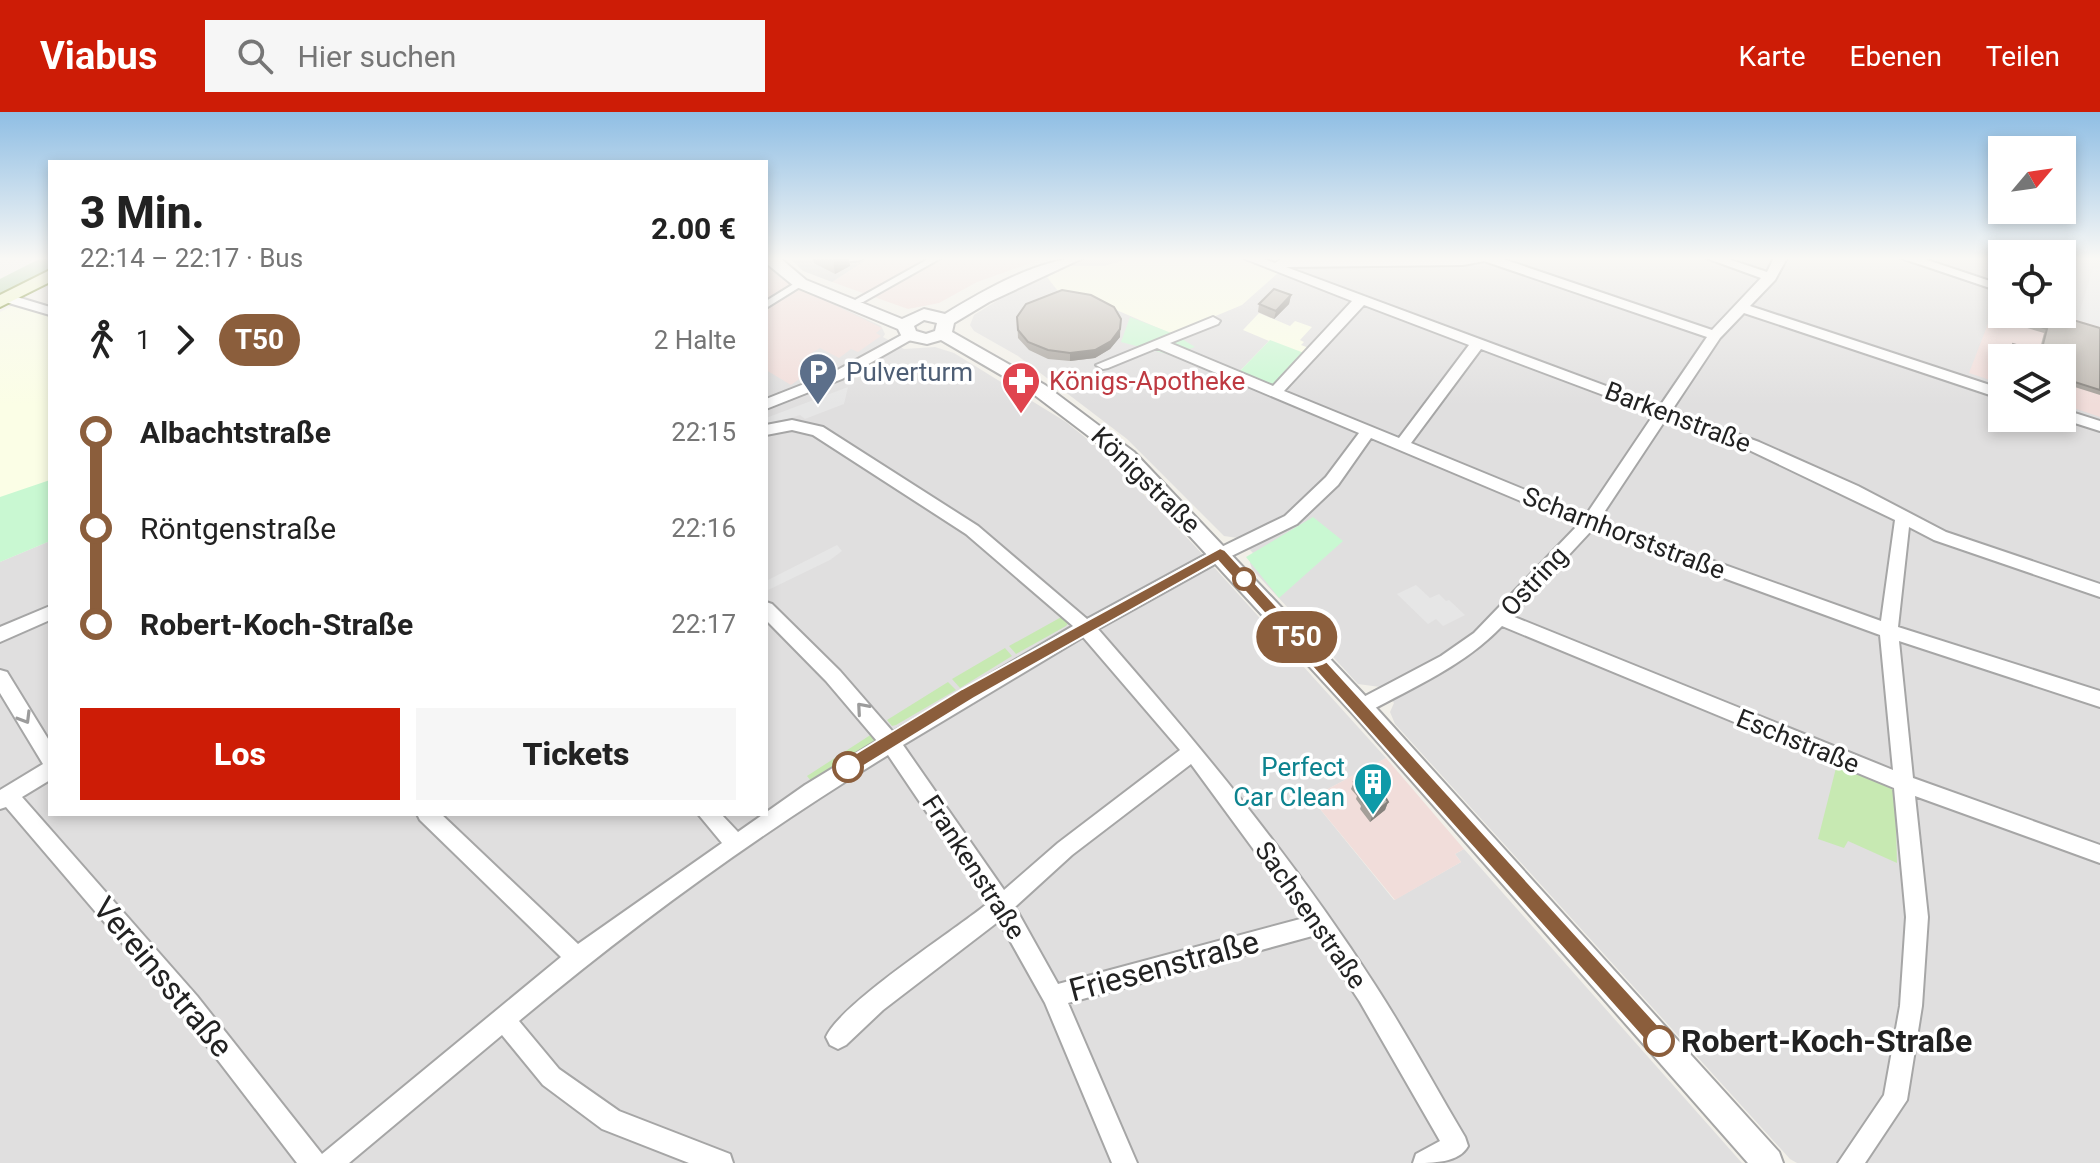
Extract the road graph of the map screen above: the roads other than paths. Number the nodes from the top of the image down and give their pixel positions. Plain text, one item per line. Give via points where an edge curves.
1 (865, 307) edge
2 (874, 307) edge
3 (961, 307) edge
4 (968, 307) edge
5 (1354, 307) edge
6 (1383, 307) edge
7 (1631, 307) edge
8 (1740, 307) joint
9 (1213, 321) dead end
10 (941, 323) junction
11 (910, 326) junction
12 (1715, 335) junction
13 (1157, 343) junction
14 (1478, 343) junction
15 (1103, 365) dead end
16 (1988, 389) edge
17 (1274, 393) junction
18 (768, 403) edge
19 (1665, 412) junction
20 (2076, 418) edge
21 (2100, 426) edge
22 (768, 429) edge
23 (1367, 432) junction
24 (1402, 444) junction
25 (1907, 519) junction
26 (1589, 523) junction
27 (1220, 554) junction
28 (2100, 591) edge
29 (768, 611) edge
30 (48, 614) edge
31 (1500, 618) junction
32 (1085, 627) junction
33 (1889, 631) junction
34 (0, 635) edge
35 (0, 677) edge
36 (2100, 699) edge
37 (1361, 707) junction
38 (889, 741) junction
39 (1193, 751) junction
40 (48, 756) edge
41 (48, 771) edge
42 (1903, 783) junction
43 (4, 797) edge
44 (429, 816) edge
45 (710, 816) edge
46 (736, 844) junction
47 (2100, 854) edge
48 (1002, 905) junction
49 (1321, 924) junction
50 (577, 958) junction
51 (1053, 996) junction
52 (503, 1019) junction
53 (838, 1037) dead end
54 (313, 1163) edge
55 (330, 1163) edge
56 (721, 1163) edge
57 (1125, 1163) edge
58 (1425, 1163) edge
59 (1768, 1163) edge
60 (1850, 1163) edge

1 - 11 street
2 - 11 street
3 - 10 street
4 - 10 street
5 - 17 street
6 - 14 street, Barkenstraße
7 - 12 street
8 - 12 street, Ostring
8 - 16 street
9 - 13 street
10 - 11 street
10 - 11 street via 927,339
10 - 27 street, Königstraße via 1089,423
11 - 18 street via 837,376
12 - 19 street, Ostring
13 - 15 street
13 - 17 street, Scharnhorststraße
14 - 19 street, Barkenstraße
14 - 24 street
17 - 23 street, Scharnhorststraße
19 - 25 street, Barkenstraße via 1780,457
19 - 26 street, Ostring
20 - 21 street
22 - 32 street, Sachsenstraße via 785,424 815,429 972,530
23 - 24 street, Scharnhorststraße
23 - 27 street via 1332,481 1291,520
24 - 26 street, Scharnhorststraße
25 - 28 street, Barkenstraße via 1940,536
25 - 33 street via 1901,524
26 - 31 street, Ostring
26 - 33 street, Scharnhorststraße
27 - 32 street
27 - 37 street, Königstraße
38 -> 29 street, Frankenstraße
30 - 34 street
31 - 37 street, Ostring via 1447,661
31 - 42 street, Eschstraße
32 - 38 street
32 - 39 street, Sachsenstraße
33 - 36 street, Scharnhorststraße
33 - 42 street
35 -> 40 street
37 - 59 street, Königstraße
38 - 46 street
38 - 48 street, Frankenstraße
39 - 48 street via 1065,849
39 - 49 street, Sachsenstraße
41 - 43 street
42 - 47 street, Eschstraße
42 - 60 street via 1917,917 1911,1006 1895,1100
43 - 54 street, Vereinsstraße via 189,1004
44 - 50 street
45 - 46 street
46 - 50 street
48 - 51 street, Frankenstraße
48 - 53 street via 875,1002
49 - 51 street, Friesenstraße
49 - 58 street, Sachsenstraße via 1456,1146
50 - 52 street
51 - 57 street, Frankenstraße
52 - 55 street
52 - 56 street via 551,1077 611,1120

